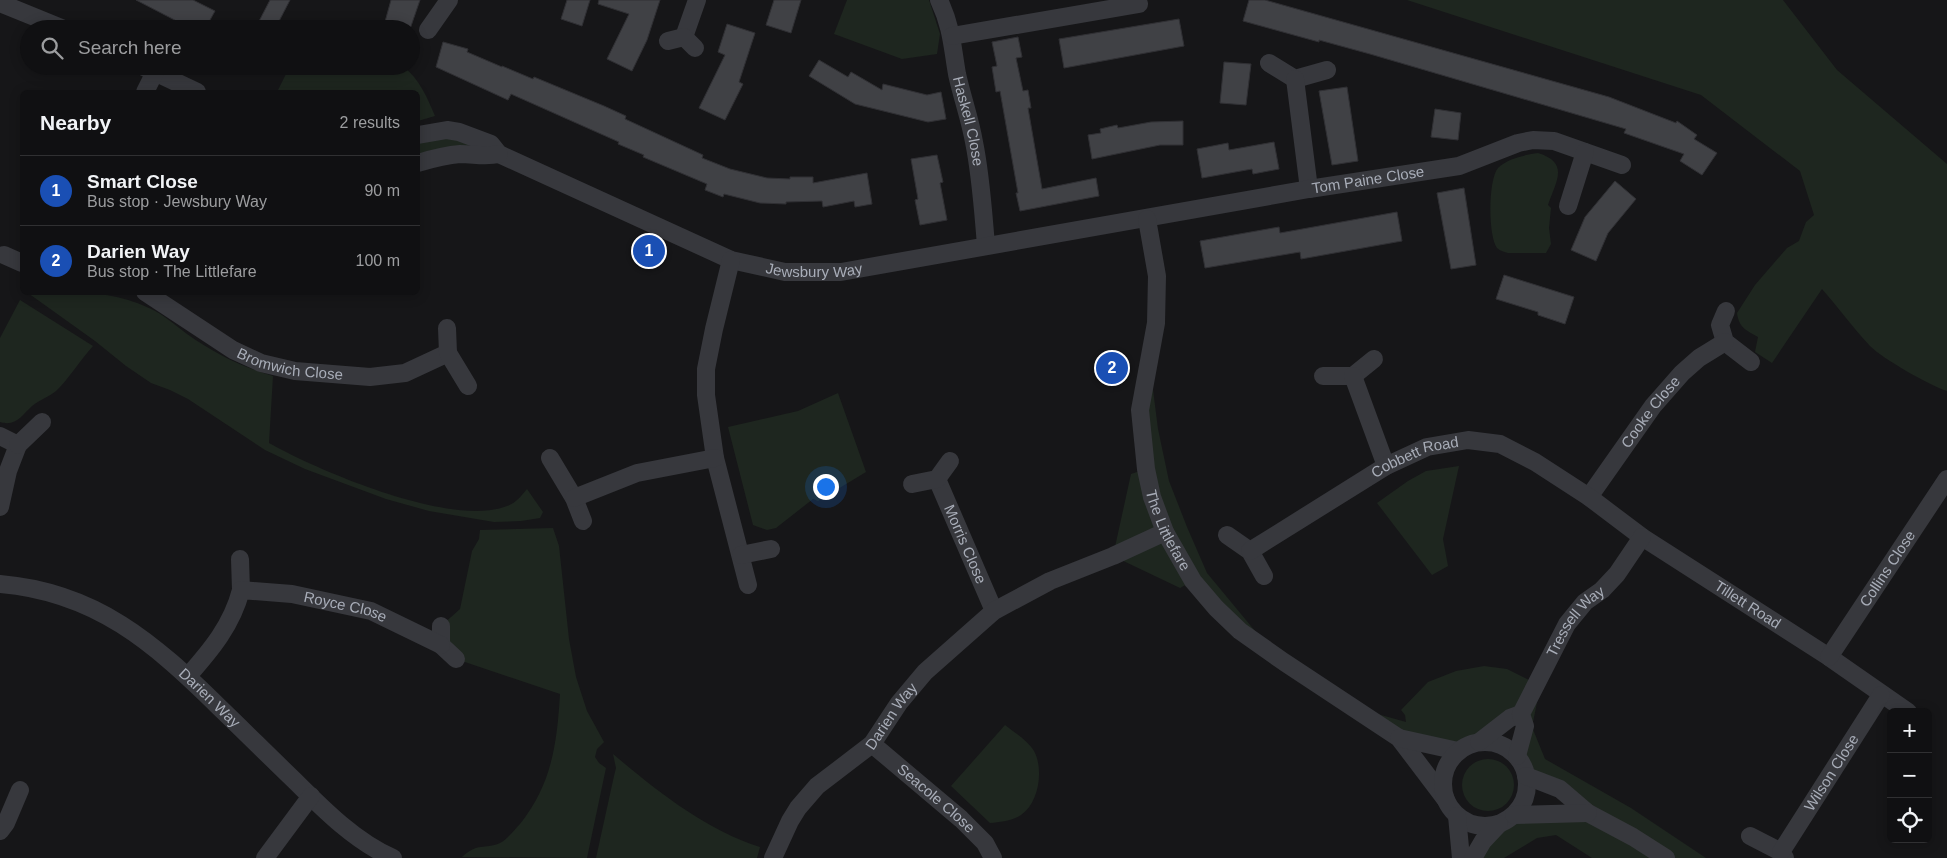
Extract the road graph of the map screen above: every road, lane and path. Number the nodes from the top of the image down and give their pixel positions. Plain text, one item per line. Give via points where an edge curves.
1 (449, 0) edge
2 (697, 0) edge
3 (939, 0) edge
4 (0, 2) edge
5 (1139, 4) dead end
6 (1107, 5) edge
7 (43, 20) edge
8 (428, 30) dead end
9 (952, 36) junction
10 (682, 42) dead end
11 (1269, 63) dead end
12 (1327, 70) dead end
13 (147, 75) edge
14 (161, 75) edge
15 (1295, 79) junction
16 (145, 90) edge
17 (193, 90) edge
18 (420, 135) edge
19 (1585, 152) junction
20 (499, 154) junction
21 (420, 162) edge
22 (1622, 165) dead end
23 (1309, 189) junction
24 (1568, 206) dead end
25 (1147, 218) junction
26 (986, 245) junction
27 (4, 255) dead end
28 (731, 260) junction
29 (20, 262) edge
30 (150, 295) edge
31 (1726, 311) dead end
32 (447, 328) dead end
33 (1725, 342) junction
34 (448, 353) junction
35 (1374, 359) dead end
36 (1751, 362) dead end
37 (1323, 376) dead end
38 (1353, 376) junction
39 (468, 386) dead end
40 (42, 422) dead end
41 (0, 436) edge
42 (18, 445) junction
43 (550, 458) dead end
44 (715, 458) junction
45 (950, 461) dead end
46 (1386, 466) junction
47 (937, 479) junction
48 (1947, 479) edge
49 (912, 484) dead end
50 (1589, 497) junction
51 (574, 498) junction
52 (0, 507) edge
53 (583, 520) dead end
54 (1166, 532) junction
55 (1227, 535) dead end
56 (1642, 536) junction
57 (771, 549) dead end
58 (1250, 551) junction
59 (741, 555) junction
60 (240, 559) dead end
61 (1264, 576) dead end
62 (0, 584) edge
63 (748, 585) dead end
64 (241, 590) junction
65 (994, 611) junction
66 (442, 626) dead end
67 (441, 645) junction
68 (1829, 657) junction
69 (456, 659) dead end
70 (188, 676) junction
71 (1881, 695) junction
72 (1902, 708) edge
73 (1521, 714) junction
74 (1399, 738) junction
75 (1479, 742) junction
76 (872, 744) junction
77 (1458, 751) junction
78 (1517, 756) junction
79 (1526, 776) junction
80 (20, 790) dead end
81 (311, 796) junction
82 (1446, 800) junction
83 (1514, 814) junction
84 (1588, 814) junction
85 (1457, 816) junction
86 (1499, 824) junction
87 (2, 825) edge
88 (1750, 836) dead end
89 (1783, 855) edge
90 (265, 858) edge
91 (393, 858) edge
92 (773, 858) edge
93 (993, 858) edge
94 (1461, 858) edge
95 (1472, 858) edge
96 (1666, 858) edge

1 - 8 street
2 - 10 street
3 - 9 street, Haskell Close
4 - 7 street
5 - 6 street
6 - 9 street
9 - 26 street, Haskell Close via 957,75 980,175
11 - 15 street
12 - 15 street
13 - 16 street
14 - 17 street
15 - 23 street
18 - 20 street, Jewsbury Way via 447,130 459,132 491,144
19 - 22 street, Tom Paine Close
19 - 23 street, Tom Paine Close via 1554,142 1533,140 1459,166
19 - 24 street
20 - 21 street, Jewsbury Way via 463,154
20 - 28 street, Jewsbury Way
23 - 25 street, Tom Paine Close
25 - 26 street, Jewsbury Way
25 - 54 street, The Littlefare via 1157,276 1156,323 1140,410 1146,469 1152,497
26 - 28 street, Jewsbury Way via 840,272 785,272
27 - 29 street
28 - 44 street via 706,369 706,395
30 - 34 street, Bromwich Close via 233,350 261,363 295,371 370,377 405,373
31 - 33 street via 1720,325
32 - 34 street
33 - 36 street
33 - 50 street, Cooke Close via 1682,373 1653,406
34 - 39 street
35 - 38 street
37 - 38 street
38 - 46 street
40 - 42 street
41 - 42 street
42 - 52 street
43 - 51 street
44 - 51 street via 637,473
44 - 59 street
45 - 47 street
46 - 50 street, Cobbett Road via 1427,447 1468,440 1500,444
46 - 58 street, Cobbett Road
47 - 49 street
47 - 65 street, Morris Close
48 - 68 street, Collins Close
50 - 56 street, Tillett Road
51 - 53 street
54 - 65 street, Darien Way via 1050,581
54 - 74 street, The Littlefare via 1193,580 1240,631
55 - 58 street
56 - 68 street, Tillett Road
56 - 73 street, Tressell Way via 1617,574 1585,602 1567,624
57 - 59 street
58 - 61 street
59 - 63 street
60 - 64 street
62 - 70 street, Darien Way via 55,594 90,607 149,642
64 - 67 street, Royce Close via 292,594 371,611
64 - 70 street via 231,620 219,640
65 - 76 street, Darien Way via 925,672 899,703
66 - 67 street
67 - 69 street, Royce Close
68 - 71 street, Tillett Road
70 - 81 street, Darien Way
71 - 72 street, Tillett Road
71 - 89 street, Wilson Close
73 - 75 street via 1510,718
73 - 78 street, Tressell Way via 1525,726
74 - 77 street, The Littlefare
74 - 82 street, The Littlefare
75 - 77 street
75 - 78 street via 1493,743
76 - 92 street, Darien Way via 817,786 790,821
76 - 93 street, Seacole Close via 961,819 984,843
77 - 82 street via 1444,774
78 - 79 street
79 - 83 street via 1525,797
79 - 84 street via 1560,789
80 - 87 street
81 - 90 street
81 - 91 street, Darien Way via 369,845
82 - 85 street
83 - 84 street
83 - 86 street
84 - 96 street
85 - 86 street via 1477,826
85 - 94 street
86 - 95 street
88 - 89 street, Wilson Close

